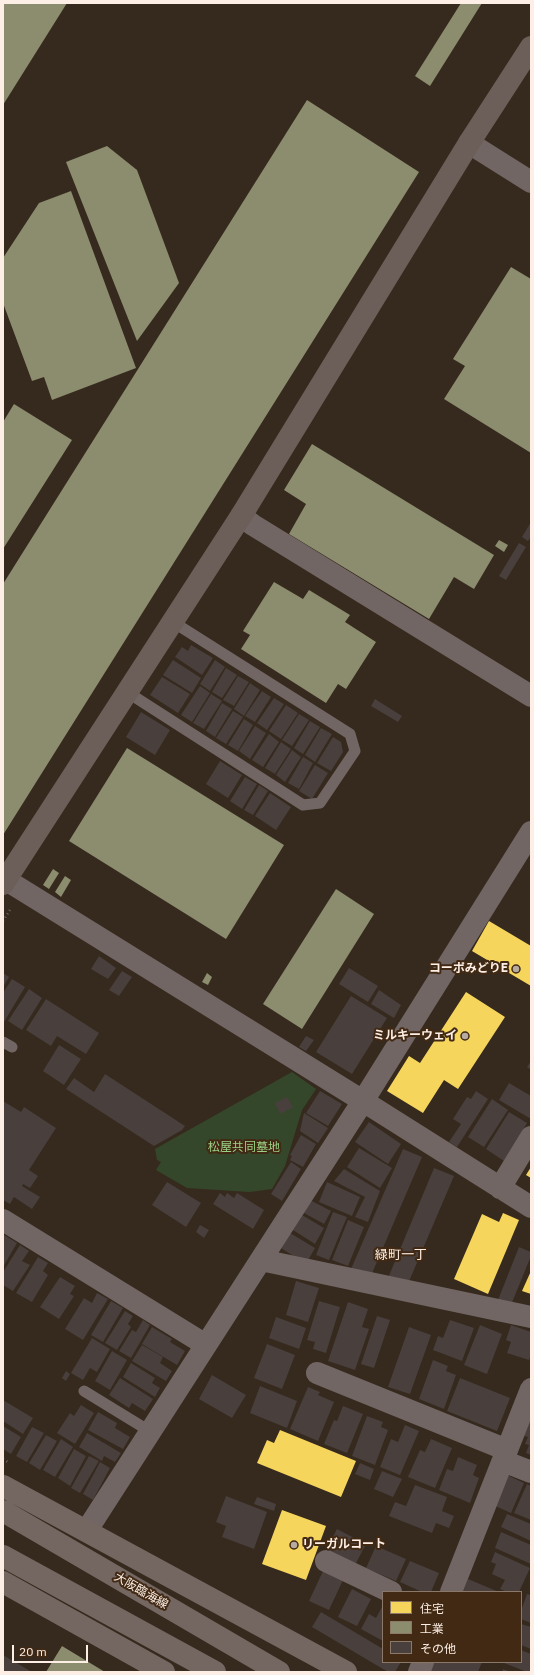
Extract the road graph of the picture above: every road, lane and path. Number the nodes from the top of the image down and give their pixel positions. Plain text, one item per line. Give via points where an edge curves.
1 (531, 47) edge
2 (469, 143) junction
3 (531, 182) edge
4 (241, 516) junction
5 (173, 622) junction
6 (128, 692) junction
7 (531, 696) edge
8 (531, 832) edge
9 (4, 880) edge
10 (363, 1101) junction
11 (531, 1137) edge
12 (500, 1188) junction
13 (531, 1207) edge
14 (3, 1220) edge
15 (261, 1260) junction
16 (531, 1317) edge
17 (206, 1345) junction
18 (318, 1373) dead end
19 (531, 1389) edge
20 (84, 1391) dead end
21 (151, 1432) junction
22 (505, 1455) junction
23 (531, 1472) edge
24 (3, 1486) edge
25 (3, 1511) edge
26 (87, 1530) junction
27 (3, 1556) edge
28 (326, 1561) dead end
29 (3, 1582) edge
30 (389, 1591) edge
31 (451, 1591) edge
32 (164, 1672) edge
33 (215, 1672) edge
34 (279, 1672) edge
35 (346, 1672) edge

1 - 2 street
2 - 3 street
2 - 4 street
4 - 5 street
4 - 7 street
5 - 6 street
5 - 6 lane via 350,734 355,751 320,803 303,805
6 - 9 street
8 - 10 street
9 - 10 street
10 - 12 street
10 - 15 street
11 - 12 street
12 - 13 street
14 - 17 street
15 - 16 street
15 - 17 street
17 - 21 street
18 - 22 street
19 - 22 street
20 - 21 lane
21 - 26 street
22 - 23 street
22 - 31 street
24 - 26 main road
25 - 34 main road, 大阪臨海線
26 - 35 main road
27 - 33 main road
28 - 30 street
29 - 32 main road

